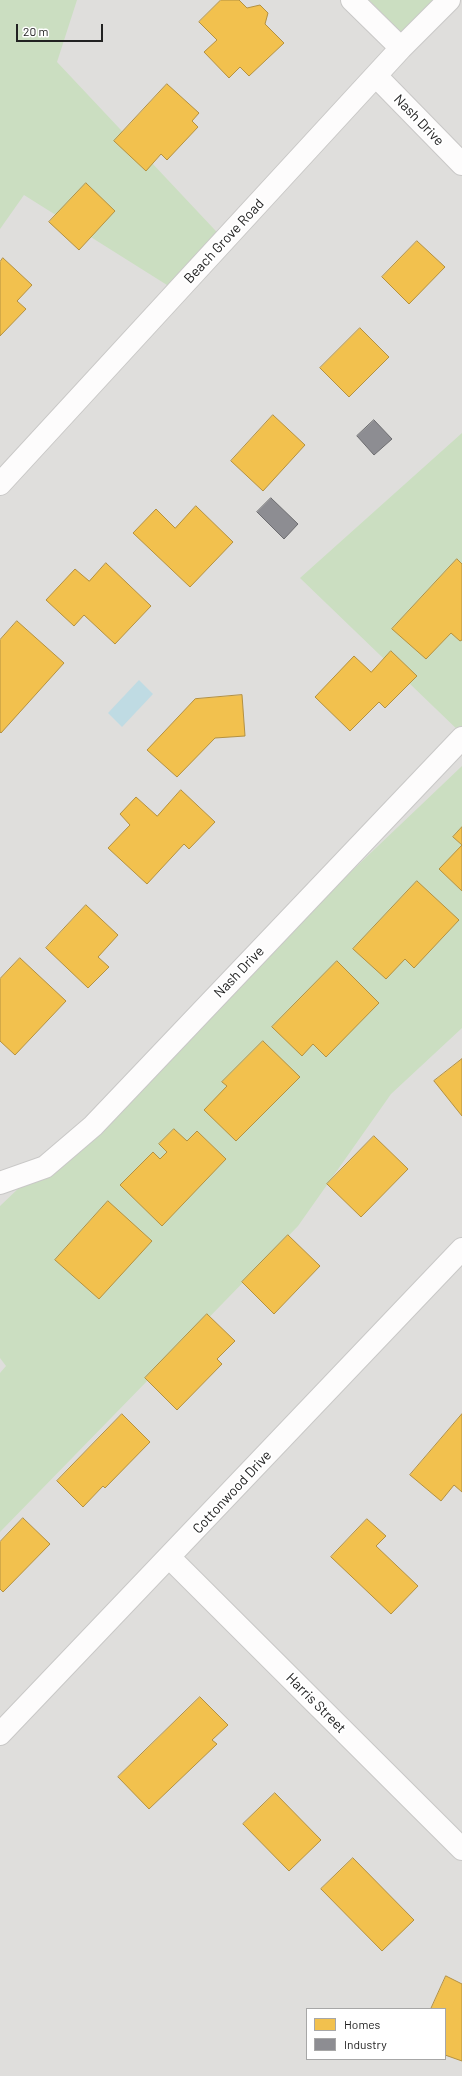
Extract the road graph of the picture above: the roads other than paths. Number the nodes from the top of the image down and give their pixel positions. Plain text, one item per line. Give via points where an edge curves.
1 (352, 0) edge
2 (449, 0) edge
3 (401, 48) junction
4 (376, 76) junction
5 (462, 164) edge
6 (0, 484) edge
7 (462, 738) edge
8 (0, 1183) edge
9 (462, 1249) edge
10 (170, 1558) junction
11 (0, 1734) edge
12 (462, 1849) edge

1 - 3 street
2 - 3 street, Beach Grove Road
3 - 4 street, Beach Grove Road
4 - 5 street, Nash Drive
4 - 6 street, Beach Grove Road
7 - 8 street, Nash Drive via 93,1126 45,1167
9 - 10 street, Cottonwood Drive
10 - 11 street, Cottonwood Drive
10 - 12 street, Harris Street

